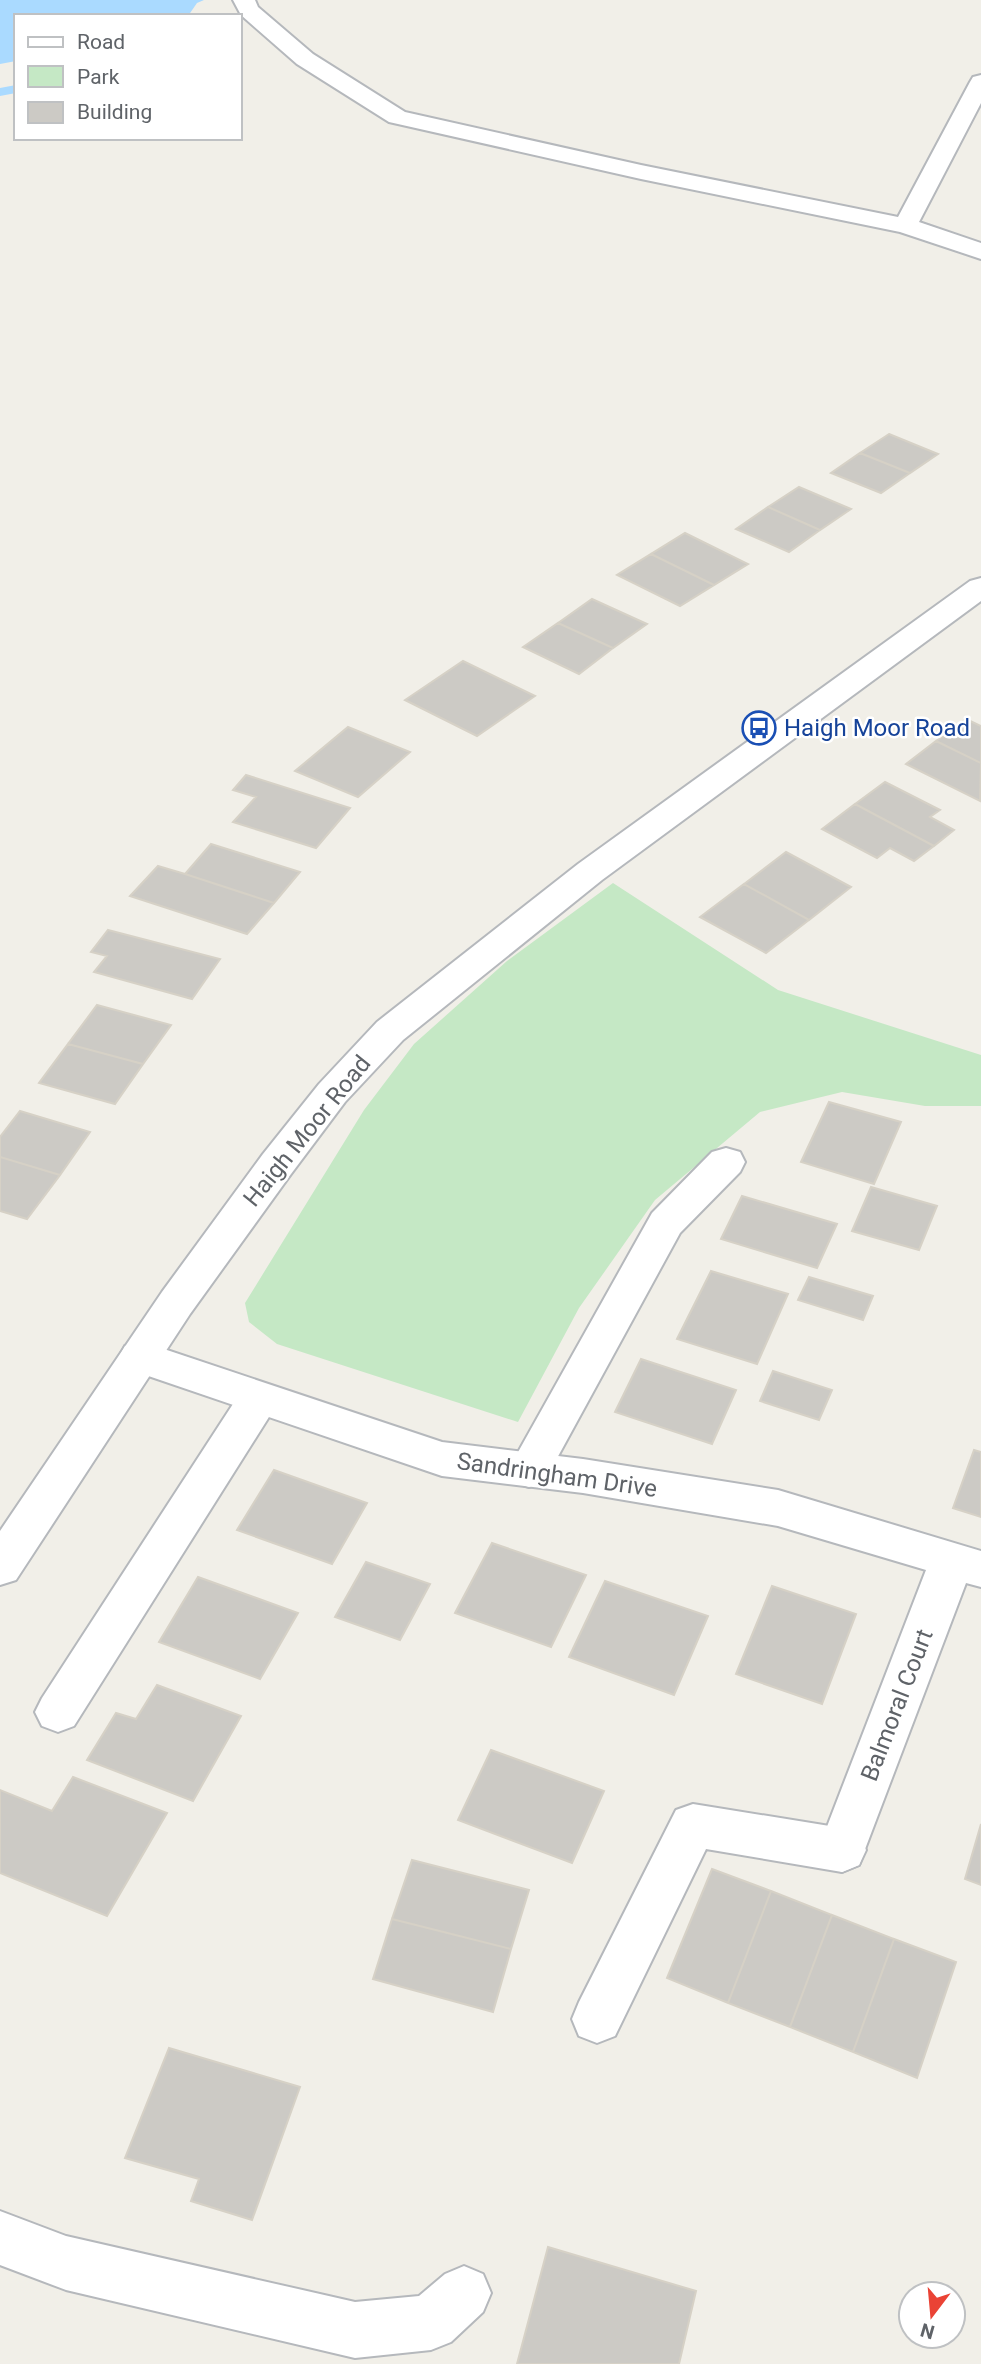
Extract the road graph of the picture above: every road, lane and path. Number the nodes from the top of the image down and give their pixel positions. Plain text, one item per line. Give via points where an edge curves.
1 (244, 0) edge
2 (981, 82) edge
3 (905, 226) junction
4 (981, 253) edge
5 (981, 587) edge
6 (726, 1162) dead end
7 (140, 1357) junction
8 (259, 1398) junction
9 (528, 1469) junction
10 (966, 1564) edge
11 (0, 1567) edge
12 (58, 1712) dead end
13 (597, 2019) dead end
14 (0, 2238) edge
15 (464, 2293) dead end

1 - 3 street via 248,10 304,59 397,117
2 - 3 street
3 - 4 street
5 - 7 street, Haigh Moor Road via 590,872 390,1031 332,1093 277,1164
6 - 9 street via 666,1223
7 - 8 street, Sandringham Drive
7 - 11 street, Haigh Moor Road
8 - 9 street, Sandringham Drive via 442,1459
8 - 12 street
9 - 10 street, Sandringham Drive via 778,1508
10 - 13 street, Balmoral Court via 842,1850 693,1825
14 - 15 street via 66,2263 355,2330 431,2322

